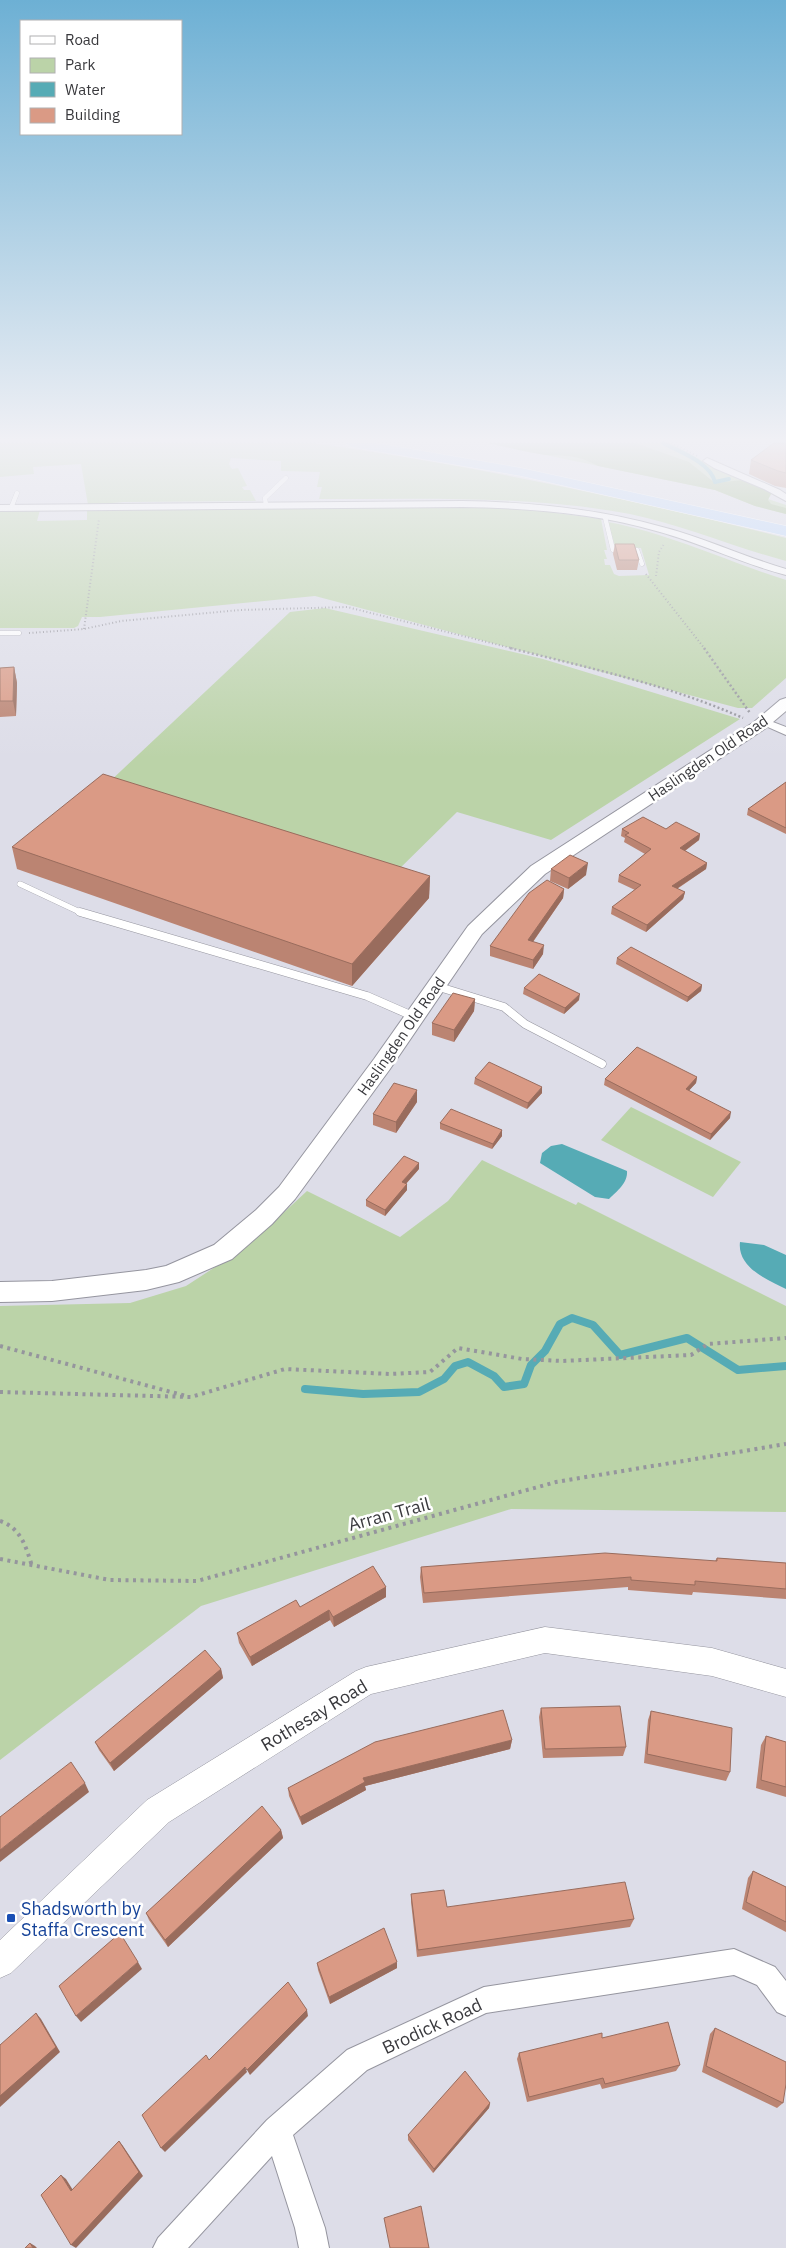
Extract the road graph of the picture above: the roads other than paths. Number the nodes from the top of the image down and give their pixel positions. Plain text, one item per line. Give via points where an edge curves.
1 (613, 548) edge
2 (714, 548) edge
3 (643, 566) road end
4 (786, 572) edge
5 (0, 633) edge
6 (18, 633) road end
7 (785, 705) edge
8 (762, 724) junction
9 (786, 731) edge
10 (20, 884) dead end
11 (436, 986) junction
12 (415, 1016) junction
13 (602, 1064) dead end
14 (0, 1292) edge
15 (786, 1682) edge
16 (0, 1962) edge
17 (786, 2003) edge
18 (277, 2130) junction
19 (168, 2248) edge
20 (314, 2248) edge

1 - 3 lane via 637,550
2 - 4 street
5 - 6 lane
7 - 8 main road, Haslingden Old Road
8 - 9 street
8 - 11 main road, Haslingden Old Road via 538,870 476,930
10 - 12 lane via 82,913 367,996
11 - 12 main road, Haslingden Old Road
11 - 13 lane via 504,1007 525,1024
12 - 14 main road, Haslingden Old Road via 287,1193 223,1252 170,1275 146,1280 52,1291
15 - 16 street, Rothesay Road via 712,1662 545,1640 366,1681 158,1812
17 - 18 street, Brodick Road via 766,1976 734,1962 484,2000 357,2060
18 - 19 street, Brodick Road
18 - 20 street

